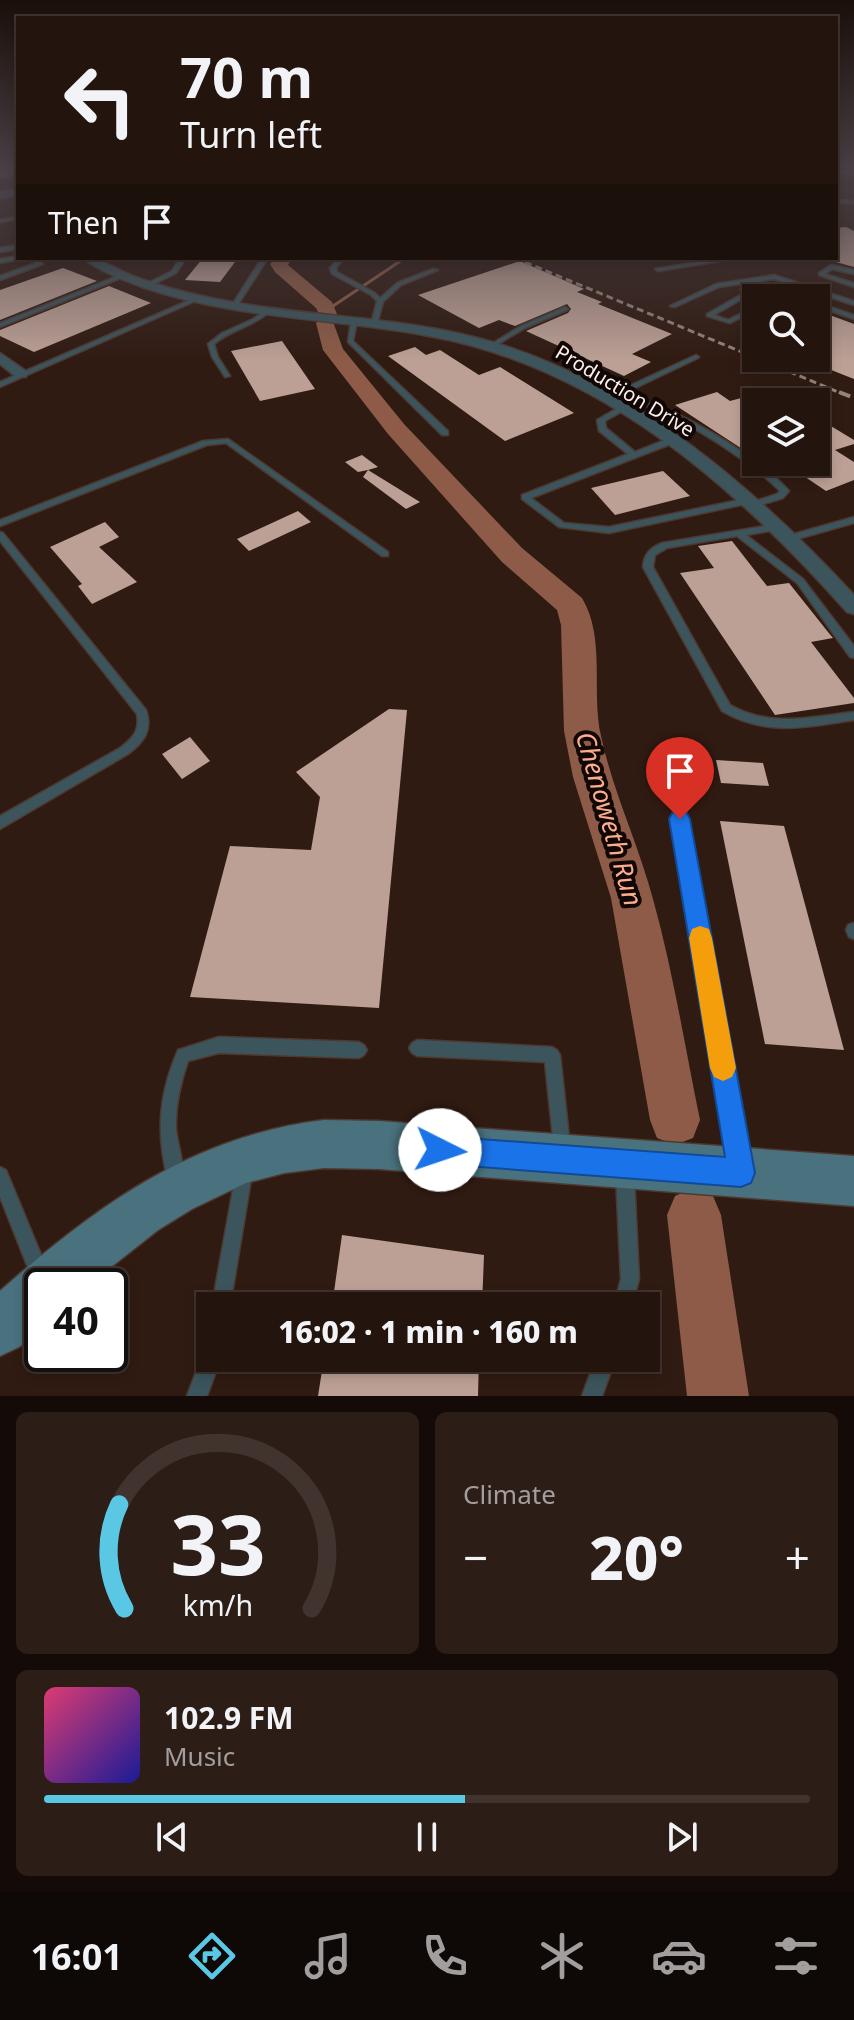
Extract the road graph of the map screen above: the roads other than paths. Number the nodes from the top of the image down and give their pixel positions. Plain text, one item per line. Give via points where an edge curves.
1 (36, 260) edge
2 (92, 260) edge
3 (182, 260) edge
4 (264, 260) edge
5 (339, 260) edge
6 (722, 260) edge
7 (658, 269) dead end
8 (435, 270) dead end
9 (854, 272) edge
10 (125, 275) junction
11 (0, 278) edge
12 (756, 281) junction
13 (733, 282) junction
14 (150, 284) junction
15 (764, 284) edge
16 (854, 285) edge
17 (742, 289) edge
18 (742, 296) edge
19 (199, 298) junction
20 (380, 301) junction
21 (854, 303) edge
22 (235, 305) junction
23 (673, 306) dead end
24 (565, 309) dead end
25 (830, 309) edge
26 (269, 310) junction
27 (742, 315) edge
28 (854, 317) edge
29 (354, 321) junction
30 (374, 324) junction
31 (0, 325) edge
32 (491, 346) junction
33 (0, 357) edge
34 (696, 357) dead end
35 (21, 374) junction
36 (227, 376) dead end
37 (0, 385) edge
38 (605, 399) junction
39 (622, 408) junction
40 (445, 433) dead end
41 (673, 440) junction
42 (634, 455) junction
43 (752, 502) junction
44 (854, 520) edge
45 (0, 523) edge
46 (738, 533) junction
47 (784, 533) junction
48 (0, 535) edge
49 (385, 554) dead end
50 (854, 607) edge
51 (854, 654) edge
52 (854, 716) edge
53 (680, 819) dead end
54 (0, 823) edge
55 (417, 1048) dead end
56 (359, 1050) dead end
57 (246, 1159) junction
58 (563, 1159) junction
59 (624, 1164) junction
60 (741, 1173) junction
61 (0, 1176) edge
62 (854, 1181) edge
63 (177, 1190) junction
64 (37, 1268) edge
65 (67, 1268) edge
66 (223, 1292) edge
67 (627, 1292) edge
68 (24, 1306) edge
69 (0, 1328) edge
70 (206, 1372) edge
71 (601, 1372) edge
72 (197, 1396) edge
73 (592, 1396) edge

1 - 11 lane via 40,264
2 - 10 street, Production Drive
3 - 14 lane via 174,272
4 - 22 lane
5 - 20 lane via 334,273
6 - 7 lane
8 - 20 lane via 399,284
9 - 16 lane via 831,267 821,274
10 - 14 street, Production Drive
10 - 31 lane
12 - 13 lane
12 - 15 lane
12 - 21 lane via 784,279
13 - 17 lane
13 - 23 lane
14 - 19 street, Production Drive
18 - 27 lane via 709,315 728,322
19 - 22 street, Production Drive
19 - 35 lane
20 - 30 lane
22 - 26 street, Production Drive
24 - 32 lane
25 - 28 lane
26 - 29 street, Production Drive
26 - 36 lane via 211,344
29 - 30 street, Production Drive
29 - 40 lane via 350,341
30 - 32 street, Production Drive
32 - 38 street, Production Drive via 547,367
33 - 35 street
34 - 38 lane
35 - 37 lane
38 - 39 street, Production Drive
39 - 41 street, Production Drive
39 - 42 lane via 601,420 602,429
39 - 43 lane via 643,403 670,410 785,491
41 - 42 lane
41 - 43 street, Production Drive
42 - 43 lane via 525,497 562,525 609,530
43 - 47 street, Production Drive
44 - 47 lane
45 - 49 lane via 206,443 228,441
46 - 47 lane
46 - 51 lane via 800,581
46 - 52 lane via 665,545 648,558 648,567 726,708 749,721 773,725
47 - 50 street, Production Drive
48 - 54 lane via 142,713 146,725 141,738 124,751
53 - 60 lane
55 - 58 lane via 552,1055
56 - 63 lane via 219,1045 183,1055 171,1085 166,1126
57 - 58 street via 324,1144
57 - 63 street
57 - 66 lane
58 - 59 street
59 - 60 street
59 - 67 lane
60 - 62 street
61 - 64 lane
63 - 65 street
68 - 69 street
70 - 72 lane
71 - 73 lane

